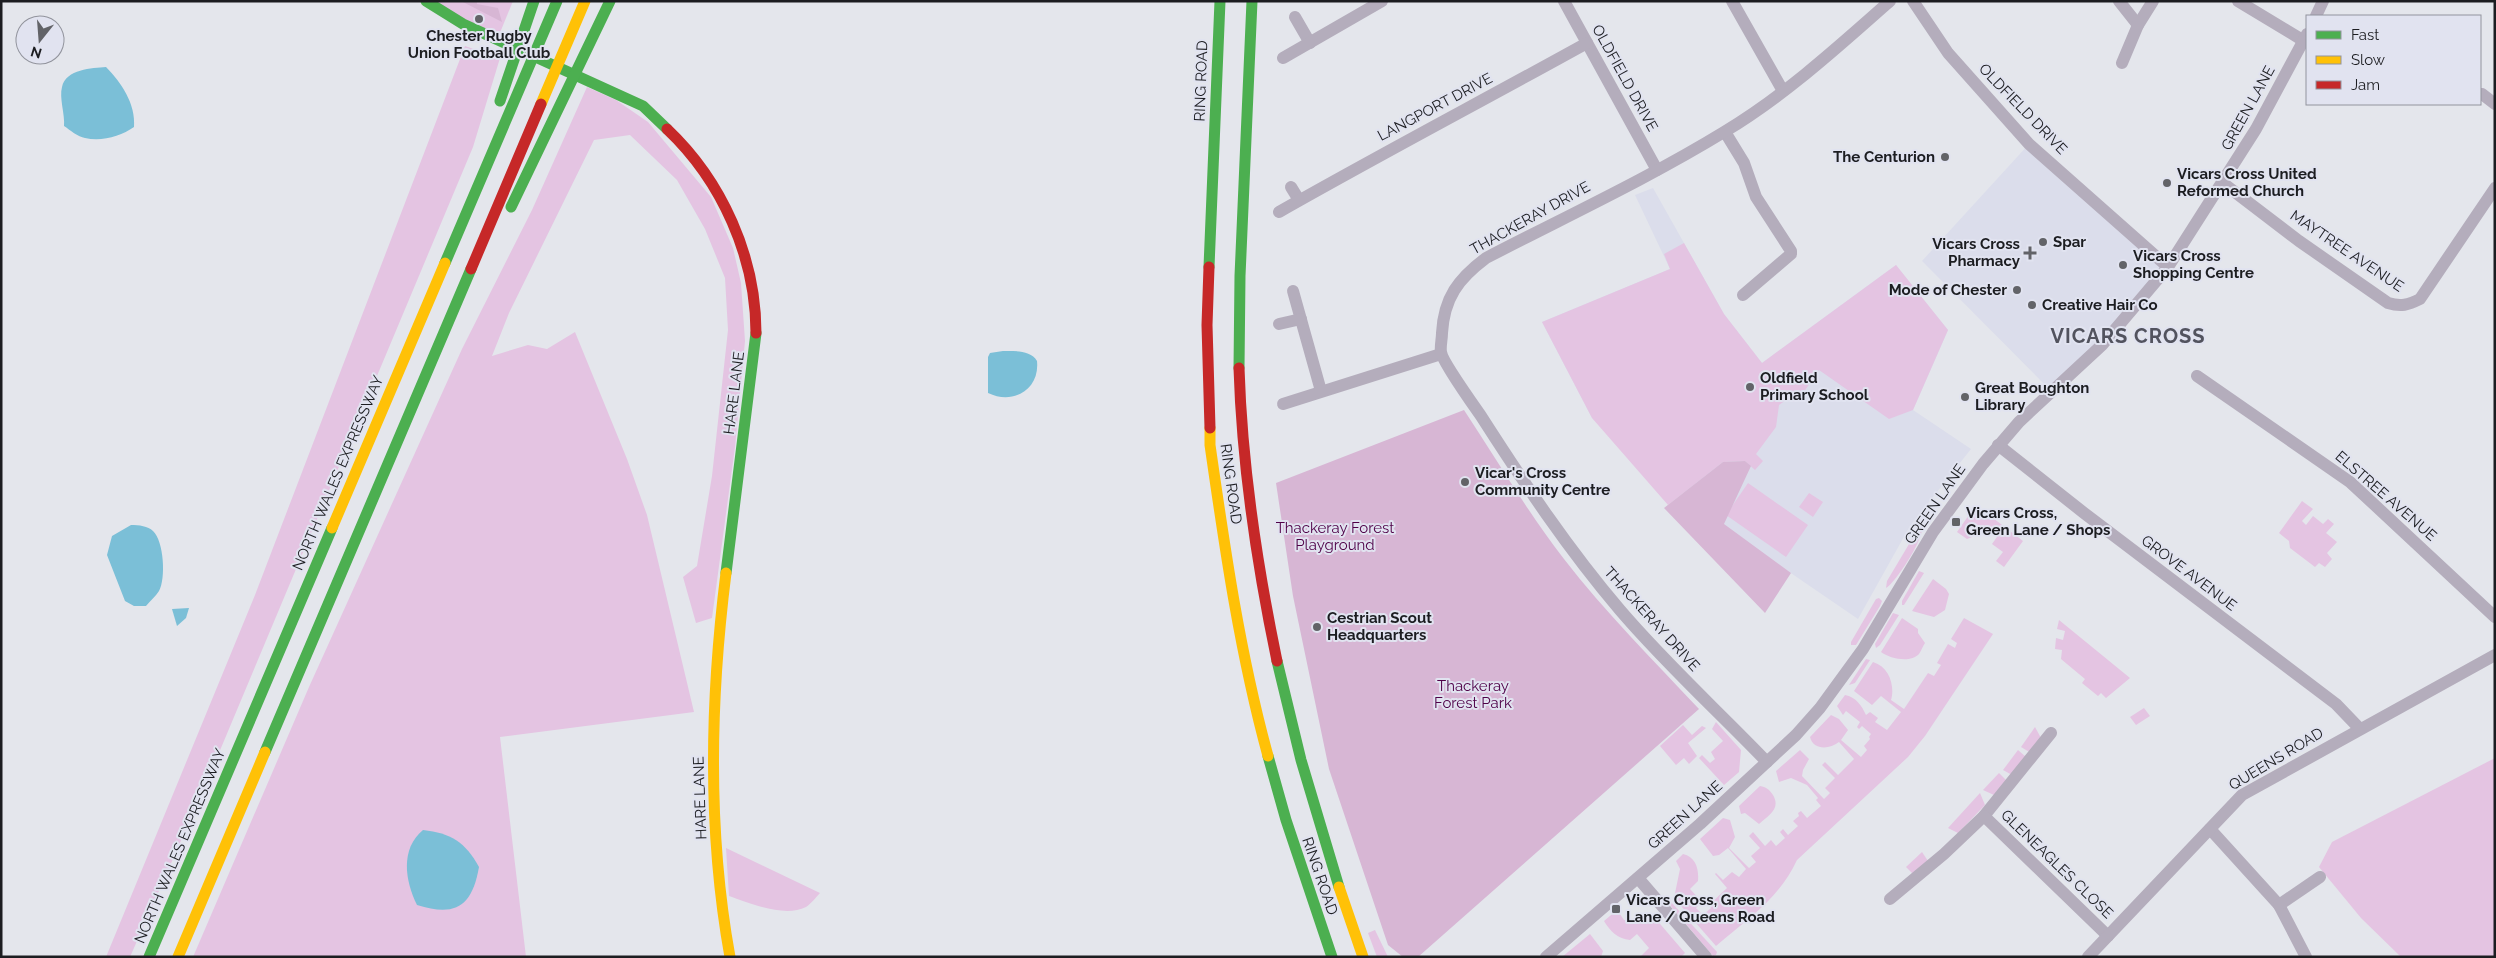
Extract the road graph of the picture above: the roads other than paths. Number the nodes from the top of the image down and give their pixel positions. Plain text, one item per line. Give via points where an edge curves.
1 (426, 1) edge
2 (534, 1) edge
3 (557, 1) edge
4 (584, 1) edge
5 (610, 1) edge
6 (1220, 1) edge
7 (1252, 1) edge
8 (1382, 1) edge
9 (1564, 1) edge
10 (1732, 1) edge
11 (1890, 1) edge
12 (1913, 1) edge
13 (2119, 1) edge
14 (2153, 1) edge
15 (2238, 1) edge
16 (2324, 1) edge
17 (2317, 15) edge
18 (1295, 17) dead end
19 (2138, 25) junction
20 (2305, 38) edge
21 (1310, 43) junction
22 (1587, 43) junction
23 (1283, 58) dead end
24 (2122, 63) dead end
25 (1783, 92) junction
26 (2482, 94) dead end
27 (2495, 104) edge
28 (1724, 132) junction
29 (1657, 170) junction
30 (2223, 184) junction
31 (1292, 187) dead end
32 (2495, 188) edge
33 (473, 195) junction
34 (1299, 200) junction
35 (1279, 212) dead end
36 (2168, 267) junction
37 (1293, 291) dead end
38 (1743, 296) dead end
39 (452, 312) junction
40 (1301, 319) junction
41 (1279, 324) dead end
42 (1441, 354) junction
43 (2197, 376) dead end
44 (1321, 391) junction
45 (1283, 404) dead end
46 (1998, 445) junction
47 (2495, 618) edge
48 (2495, 654) edge
49 (2360, 728) junction
50 (2052, 733) dead end
51 (1768, 762) junction
52 (1984, 816) junction
53 (2210, 829) junction
54 (2320, 876) dead end
55 (1638, 878) junction
56 (1890, 899) dead end
57 (2279, 905) junction
58 (2108, 936) junction
59 (149, 957) edge
60 (178, 957) edge
61 (730, 957) edge
62 (1332, 957) edge
63 (1363, 957) edge
64 (1546, 957) edge
65 (1706, 957) edge
66 (2088, 957) edge
67 (2306, 957) edge

1 - 61 main road, HARE LANE via 496,40 643,106 678,140 714,186 741,241 752,284 756,331 716,650 713,710 714,808 722,912
2 - 33 main road
3 - 33 main road, NORTH WALES EXPRESSWAY
4 - 39 main road
5 - 39 main road via 504,222
6 - 62 main road, RING ROAD via 1207,325 1210,445 1229,574 1253,701 1286,820
7 - 63 main road, RING ROAD via 1239,306 1242,419 1255,540 1278,668 1310,797
8 - 21 street
9 - 22 street, OLDFIELD DRIVE
10 - 25 street
11 - 25 street, THACKERAY DRIVE
12 - 36 street, OLDFIELD DRIVE via 1948,54 2030,144
13 - 19 street
14 - 19 street
15 - 20 street
16 - 17 street
18 - 21 street
19 - 24 street
20 - 30 street, GREEN LANE
21 - 23 street
22 - 29 street, OLDFIELD DRIVE
22 - 34 street, LANGPORT DRIVE
25 - 28 street, THACKERAY DRIVE
26 - 27 street
28 - 29 street, THACKERAY DRIVE
28 - 38 street via 1744,163 1756,197 1791,254
29 - 42 street, THACKERAY DRIVE via 1486,258 1467,272 1446,309
30 - 32 street, MAYTREE AVENUE via 2388,303 2399,306 2420,299
30 - 36 street, GREEN LANE
31 - 34 street
33 - 59 main road, NORTH WALES EXPRESSWAY
34 - 35 street, LANGPORT DRIVE
36 - 46 street, GREEN LANE via 2102,345
37 - 40 street
39 - 60 main road
40 - 41 street
40 - 44 street
42 - 44 street
42 - 51 street, THACKERAY DRIVE via 1512,468 1574,554 1644,637
43 - 47 street, ELSTREE AVENUE via 2350,482
44 - 45 street
46 - 49 street, GROVE AVENUE via 2336,704
46 - 51 street, GREEN LANE via 1938,523 1845,676 1810,721
48 - 49 street, QUEENS ROAD
49 - 53 street, QUEENS ROAD via 2242,796
50 - 52 street, GLENEAGLES CLOSE
51 - 55 street, GREEN LANE
52 - 56 street, GLENEAGLES CLOSE
52 - 58 street, GLENEAGLES CLOSE
53 - 57 street
53 - 58 street, QUEENS ROAD
54 - 57 street
55 - 64 street, GREEN LANE
55 - 65 street
57 - 67 street
58 - 66 street, QUEENS ROAD

